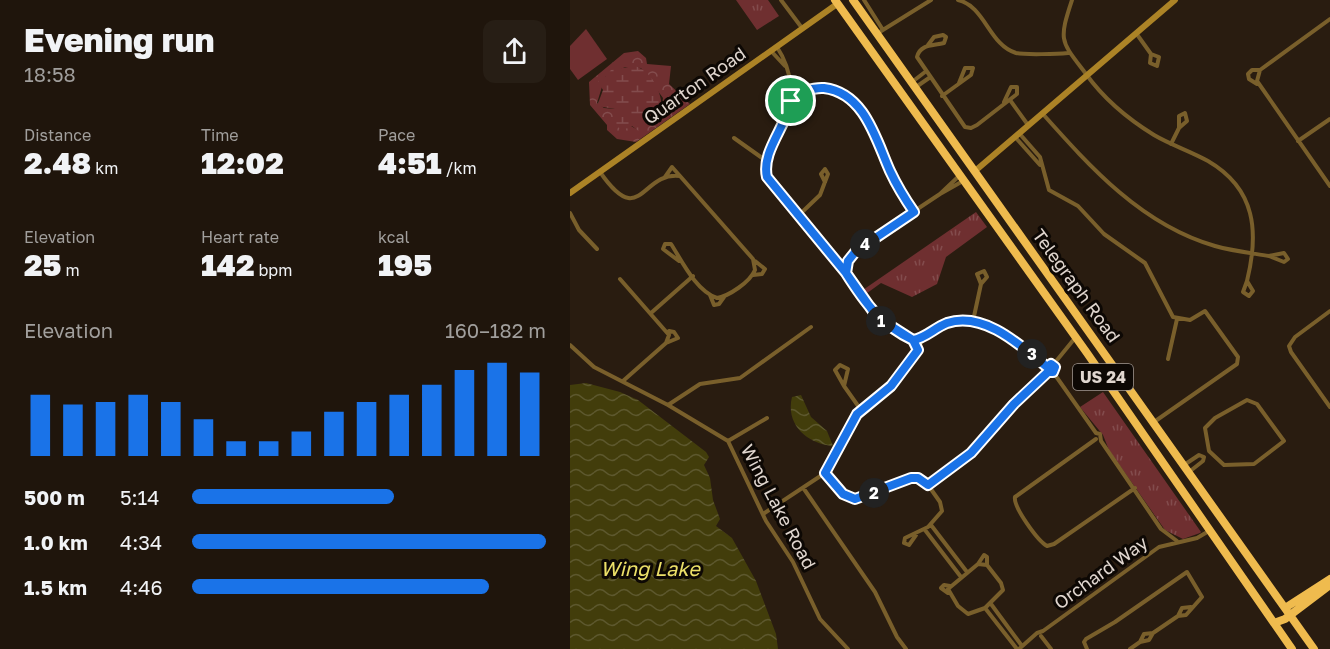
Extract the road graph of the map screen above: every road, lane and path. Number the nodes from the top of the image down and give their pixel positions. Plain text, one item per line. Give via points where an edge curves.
1 (781, 0) edge
2 (853, 0) edge
3 (864, 0) edge
4 (931, 0) edge
5 (958, 0) edge
6 (1072, 0) edge
7 (1175, 0) edge
8 (837, 1) edge
9 (963, 1) edge
10 (1330, 19) edge
11 (802, 29) junction
12 (880, 32) junction
13 (1136, 33) junction
14 (928, 45) dead end
15 (774, 49) junction
16 (1068, 53) junction
17 (1151, 54) dead end
18 (1260, 70) junction
19 (926, 72) junction
20 (1086, 75) junction
21 (929, 78) junction
22 (959, 83) junction
23 (1257, 84) junction
24 (914, 85) junction
25 (900, 92) junction
26 (792, 93) junction
27 (942, 96) junction
28 (1010, 100) junction
29 (1004, 102) junction
30 (930, 109) junction
31 (1042, 113) junction
32 (916, 115) junction
33 (1330, 119) edge
34 (1028, 125) junction
35 (1179, 128) dead end
36 (1017, 134) junction
37 (734, 138) dead end
38 (1298, 141) junction
39 (1172, 144) junction
40 (765, 160) junction
41 (975, 171) junction
42 (600, 172) junction
43 (680, 176) junction
44 (665, 177) junction
45 (961, 178) junction
46 (825, 182) dead end
47 (1330, 186) edge
48 (570, 193) edge
49 (914, 212) junction
50 (570, 213) edge
51 (798, 216) junction
52 (597, 249) dead end
53 (1253, 253) junction
54 (1269, 256) dead end
55 (679, 261) junction
56 (754, 261) junction
57 (836, 261) junction
58 (848, 261) junction
59 (846, 273) junction
60 (753, 275) junction
61 (693, 276) junction
62 (620, 279) dead end
63 (1247, 281) dead end
64 (981, 284) dead end
65 (1073, 308) junction
66 (1330, 311) edge
67 (651, 313) junction
68 (1058, 313) junction
69 (1177, 320) junction
70 (973, 321) junction
71 (811, 327) dead end
72 (668, 331) junction
73 (1090, 331) junction
74 (925, 337) junction
75 (1076, 338) junction
76 (913, 340) junction
77 (666, 343) junction
78 (570, 345) edge
79 (918, 350) junction
80 (1168, 358) dead end
81 (1053, 365) junction
82 (1049, 371) junction
83 (623, 381) junction
84 (844, 386) junction
85 (668, 405) junction
86 (1330, 407) edge
87 (861, 410) junction
88 (767, 418) dead end
89 (1154, 422) junction
90 (1096, 433) junction
91 (1096, 439) junction
92 (728, 441) junction
93 (1101, 441) junction
94 (1210, 452) junction
95 (1204, 456) junction
96 (1187, 468) junction
97 (825, 473) junction
98 (928, 485) junction
99 (1135, 488) junction
100 (804, 489) junction
101 (1215, 509) junction
102 (763, 514) junction
103 (1201, 518) junction
104 (1225, 523) junction
105 (931, 525) junction
106 (925, 530) junction
107 (1210, 531) junction
108 (916, 535) dead end
109 (1167, 536) junction
110 (1178, 542) junction
111 (1166, 544) junction
112 (978, 564) junction
113 (987, 565) junction
114 (964, 574) junction
115 (1330, 579) edge
116 (1330, 585) edge
117 (950, 586) junction
118 (948, 593) junction
119 (988, 606) junction
120 (1191, 607) junction
121 (1287, 611) junction
122 (1178, 616) junction
123 (1274, 622) junction
124 (1296, 624) junction
125 (1153, 633) junction
126 (1281, 633) junction
127 (1042, 634) junction
128 (1140, 642) junction
129 (905, 648) edge
130 (1019, 648) edge
131 (848, 649) edge
132 (1051, 649) edge
133 (1087, 649) edge
134 (1130, 649) edge
135 (1292, 649) edge
136 (1314, 649) edge

1 - 11 street
2 - 12 highway, Telegraph Road / US 24
3 - 12 street
4 - 12 street
5 - 9 street
6 - 16 street via 1064,36
7 - 13 street
8 - 11 street, Quarton Road
8 - 25 highway, Telegraph Road / US 24
9 - 16 street via 998,41 1013,52
10 - 18 street
11 - 15 street, Quarton Road
12 - 24 highway, Telegraph Road / US 24
13 - 17 street
13 - 20 street
14 - 19 street via 917,55
15 - 26 street via 785,66
15 - 42 street, Quarton Road
16 - 20 street
18 - 23 street
18 - 23 street via 1248,74
19 - 21 street
19 - 24 street
20 - 31 street
20 - 39 street via 1126,116
21 - 24 street
21 - 27 street
22 - 22 street via 973,74 973,68 965,68
22 - 27 street
23 - 38 street
24 - 25 highway via 908,93
24 - 30 highway, Telegraph Road / US 24
25 - 32 highway, Telegraph Road / US 24
26 - 40 street via 787,120
26 - 49 street via 822,88 852,100 869,124 894,180
27 - 29 street via 963,124 971,128
28 - 29 street
28 - 29 street via 1018,93 1016,86 1011,87
28 - 34 street
30 - 32 highway via 922,109
30 - 41 highway, Telegraph Road / US 24
31 - 34 street
31 - 53 street via 1090,165 1155,219 1208,244
32 - 45 highway, Telegraph Road / US 24
33 - 38 street
34 - 36 street
35 - 39 street
36 - 41 street
36 - 69 street via 1040,157 1052,193 1078,207 1104,234 1145,263 1170,314
37 - 40 street
38 - 47 street
39 - 53 street via 1215,166 1235,184 1252,221
40 - 51 street via 770,181
41 - 45 highway
41 - 65 highway, Telegraph Road / US 24
42 - 44 street via 625,198 639,196
42 - 48 street, Quarton Road
43 - 44 street
43 - 44 street via 672,167
43 - 56 street
45 - 49 street
45 - 68 highway, Telegraph Road / US 24
46 - 51 street via 820,195
49 - 58 street via 865,244
50 - 52 street
51 - 57 street
53 - 54 street
53 - 63 street
55 - 55 street via 671,244 665,244 666,253
55 - 61 street
56 - 60 street
56 - 60 street via 765,269 762,274
57 - 58 street
57 - 59 street
58 - 59 street
59 - 76 street via 877,317
60 - 61 street via 716,305
61 - 67 street
62 - 67 street
64 - 70 street
65 - 68 highway via 1068,314
65 - 73 highway, Telegraph Road / US 24
66 - 86 street via 1289,346
67 - 72 street
68 - 75 highway, Telegraph Road / US 24
69 - 80 street
69 - 89 street via 1190,320 1205,311 1238,357 1237,364
70 - 74 street via 945,324
70 - 82 street via 1014,340
71 - 85 street via 740,378 700,384
72 - 77 street
72 - 77 street via 678,338
73 - 75 highway via 1080,332
73 - 89 highway, Telegraph Road / US 24
74 - 76 street
74 - 79 street
75 - 81 street
75 - 103 highway, Telegraph Road / US 24
76 - 79 street
77 - 83 street
78 - 83 street, Wing Lake Road via 588,363
79 - 87 street via 891,386
81 - 82 street
81 - 82 street
82 - 90 street
82 - 98 street via 971,453
83 - 85 street, Wing Lake Road
84 - 84 street via 835,370 840,365 848,370
84 - 87 street
85 - 92 street, Wing Lake Road
87 - 97 street via 845,431
88 - 92 street
89 - 96 highway, Telegraph Road / US 24
90 - 91 street
90 - 93 street
91 - 93 street
91 - 99 street via 1012,499 1040,541 1047,547 1054,544
92 - 102 street, Wing Lake Road
93 - 99 street
94 - 94 street via 1224,465 1249,465 1281,445 1284,439 1256,402 1247,400 1206,426 1204,436
94 - 95 street
95 - 96 street
95 - 96 street
96 - 101 highway, Telegraph Road / US 24
97 - 98 street via 843,494 855,499 911,478
97 - 100 street
98 - 105 street via 942,511
99 - 109 street
100 - 102 street
100 - 129 street via 875,592
101 - 103 highway via 1211,517
101 - 104 highway, Telegraph Road / US 24
102 - 131 street, Wing Lake Road via 793,562 820,619
103 - 107 highway, Telegraph Road / US 24
104 - 107 highway via 1215,524
104 - 121 highway, Telegraph Road / US 24
105 - 106 street
105 - 114 street
106 - 108 street
106 - 114 street
107 - 110 street, Orchard Way
107 - 123 highway, Telegraph Road / US 24
109 - 110 street
109 - 111 street
110 - 111 street, Orchard Way
111 - 127 street, Orchard Way
112 - 113 street
112 - 113 street via 984,555
112 - 114 street
113 - 119 street via 1003,587 999,597
114 - 117 street
115 - 121 highway
116 - 121 highway
117 - 118 street
117 - 118 street via 941,588
118 - 119 street via 966,613
119 - 130 street
120 - 122 street via 1186,615
120 - 122 street via 1182,608
120 - 133 street via 1202,597 1187,572 1084,640
121 - 123 highway via 1283,620
121 - 124 highway, Telegraph Road / US 24
122 - 125 street
123 - 126 highway, Telegraph Road / US 24
124 - 126 highway via 1286,626
124 - 136 highway, Telegraph Road / US 24
125 - 128 street via 1149,640
125 - 128 street via 1144,634
126 - 135 highway, Telegraph Road / US 24
127 - 130 street, Orchard Way
127 - 132 street
128 - 134 street

